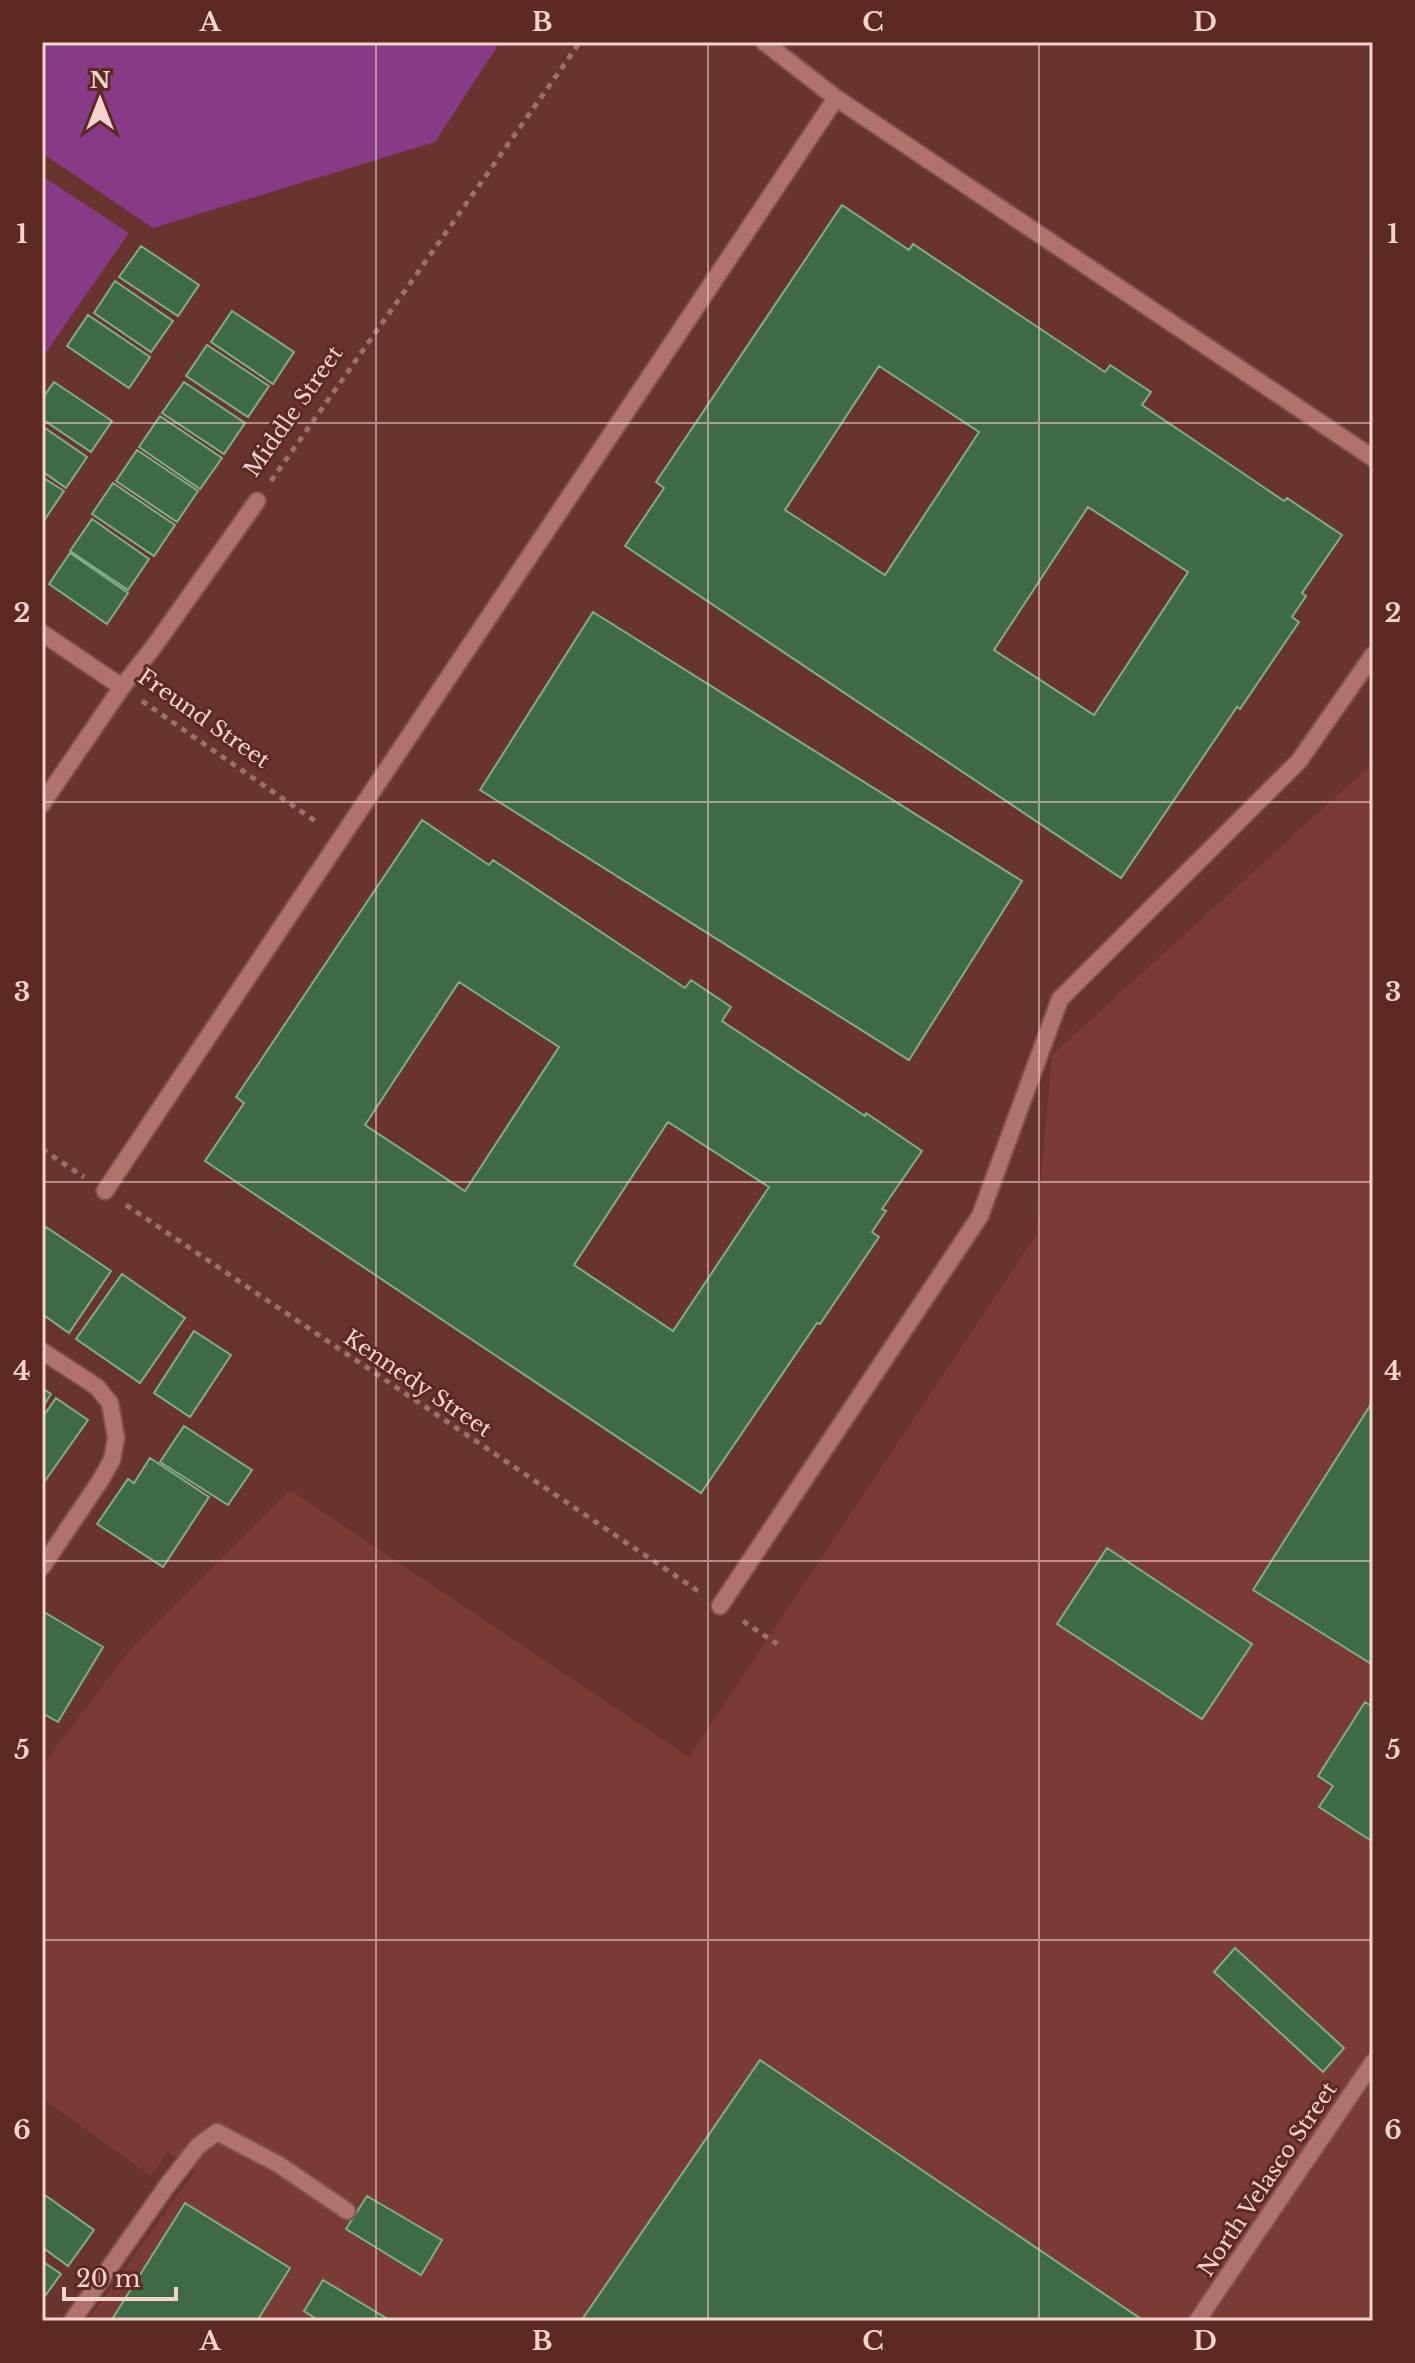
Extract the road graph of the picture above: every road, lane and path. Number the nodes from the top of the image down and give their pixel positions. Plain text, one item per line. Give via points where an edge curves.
1 (580, 42) edge
2 (764, 42) edge
3 (836, 98) junction
4 (1373, 458) edge
5 (257, 501) joint
6 (42, 633) edge
7 (1373, 655) edge
8 (122, 687) junction
9 (42, 804) edge
10 (341, 839) junction
11 (42, 1149) edge
12 (105, 1191) junction
13 (42, 1351) edge
14 (42, 1567) edge
15 (720, 1606) junction
16 (777, 1644) dead end
17 (1373, 2062) edge
18 (347, 2211) dead end
19 (72, 2321) edge
20 (1197, 2321) edge

1 - 5 path, Middle Street
2 - 3 street
3 - 4 street
3 - 10 street
5 - 8 street, Middle Street
6 - 8 street, Freund Street
7 - 15 street via 1299,761 1060,999 980,1216
8 - 9 street, Middle Street
8 - 10 path, Freund Street
10 - 12 street
11 - 12 path, Kennedy Street
12 - 15 path, Kennedy Street
13 - 14 street via 97,1387 110,1403 116,1438 100,1481
15 - 16 path, Kennedy Street
17 - 20 street, North Velasco Street
18 - 19 street via 278,2164 217,2132 198,2146 166,2187

